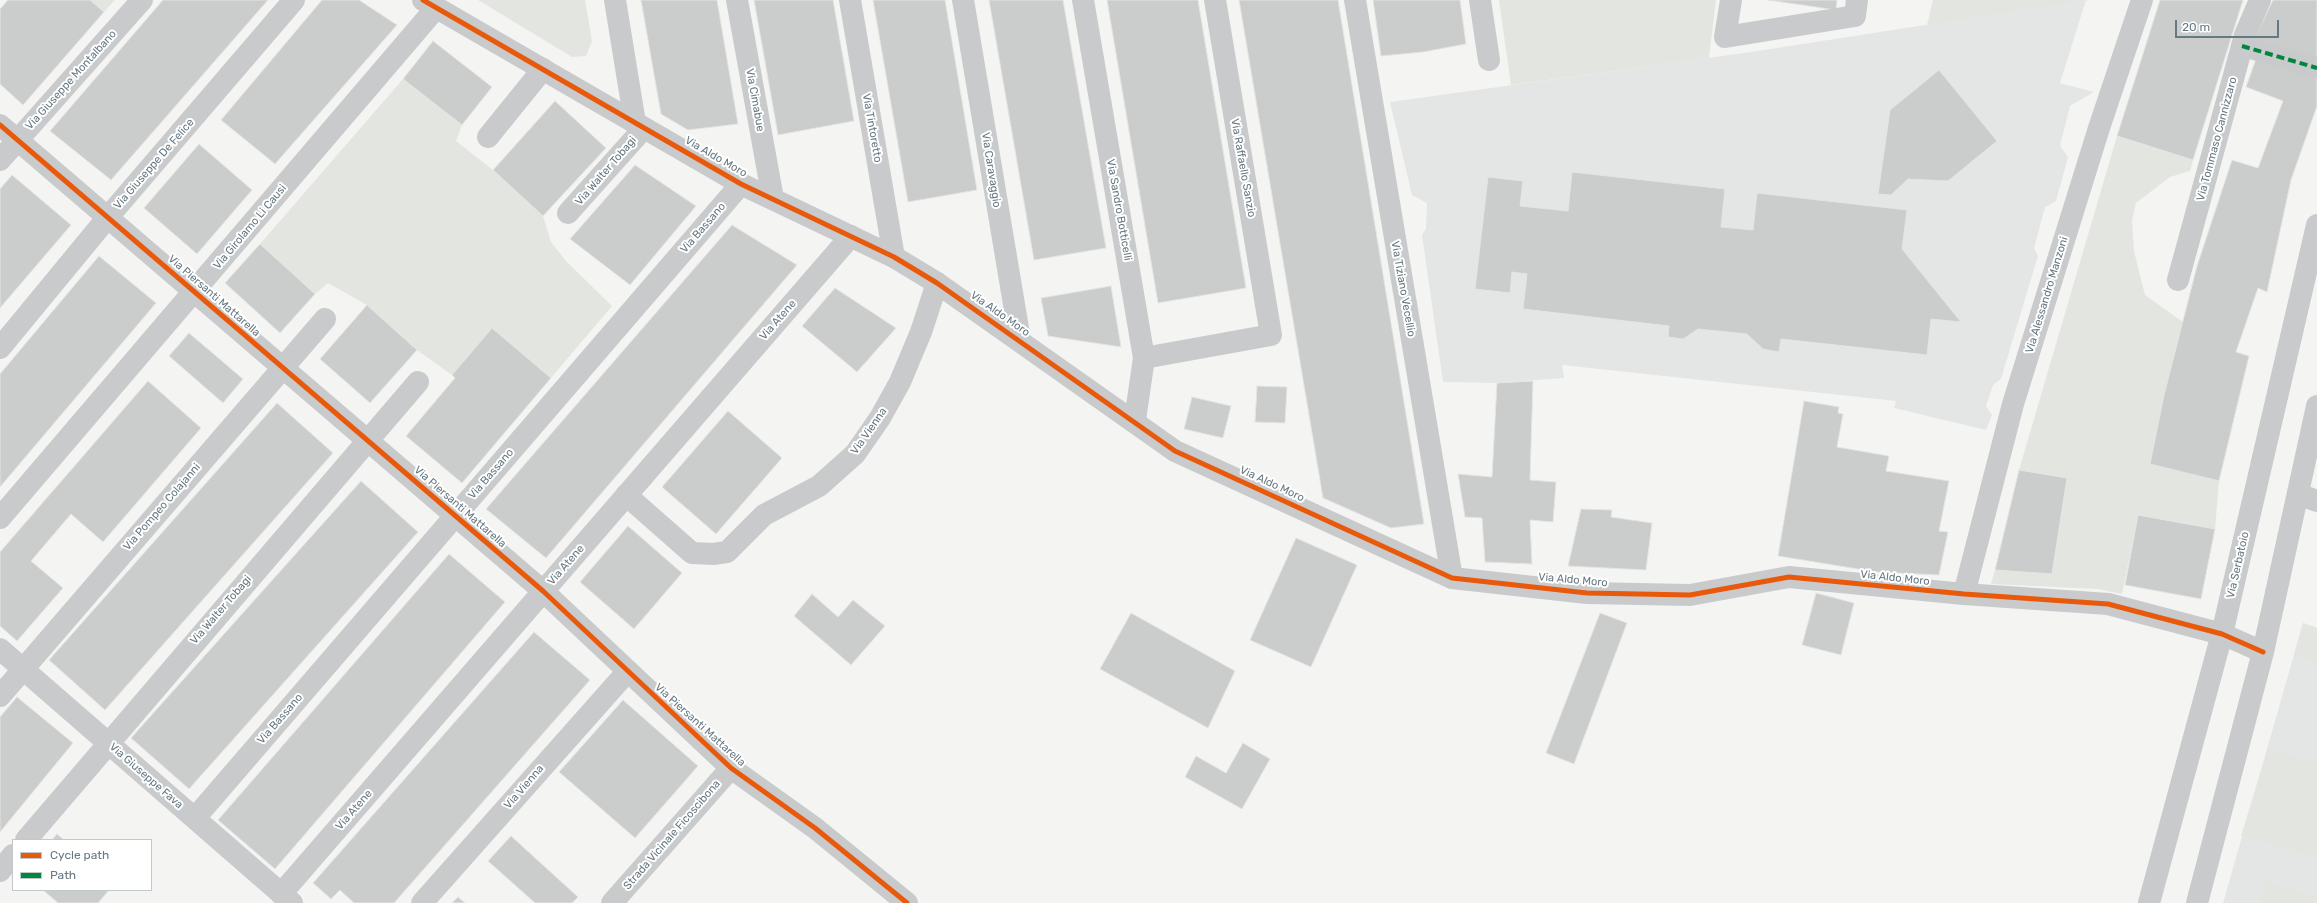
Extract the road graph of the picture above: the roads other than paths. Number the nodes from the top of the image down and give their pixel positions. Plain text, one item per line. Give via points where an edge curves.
1 (142, 0) edge
2 (294, 0) edge
3 (615, 0) edge
4 (737, 0) edge
5 (850, 0) edge
6 (963, 0) edge
7 (1084, 0) edge
8 (1215, 0) edge
9 (1355, 0) edge
10 (1480, 0) edge
11 (1731, 0) edge
12 (2142, 0) edge
13 (2260, 0) edge
14 (429, 4) edge
15 (1856, 8) edge
16 (2242, 46) junction
17 (1489, 60) dead end
18 (2317, 68) edge
19 (543, 70) junction
20 (0, 125) edge
21 (639, 125) junction
22 (488, 137) dead end
23 (18, 140) junction
24 (0, 160) edge
25 (741, 184) junction
26 (773, 199) junction
27 (568, 213) dead end
28 (108, 217) junction
29 (2317, 225) edge
30 (851, 236) junction
31 (894, 257) junction
32 (2178, 280) dead end
33 (937, 283) junction
34 (194, 292) junction
35 (325, 319) dead end
36 (1020, 340) junction
37 (0, 348) edge
38 (1144, 358) junction
39 (282, 367) junction
40 (418, 382) dead end
41 (2317, 406) edge
42 (1135, 420) junction
43 (368, 440) junction
44 (626, 495) junction
45 (2308, 497) edge
46 (455, 516) junction
47 (0, 518) edge
48 (1452, 578) junction
49 (543, 591) junction
50 (1964, 594) junction
51 (2222, 634) junction
52 (0, 649) edge
53 (2263, 652) junction
54 (23, 669) junction
55 (627, 672) junction
56 (0, 696) edge
57 (107, 743) junction
58 (731, 768) junction
59 (195, 818) junction
60 (27, 839) edge
61 (12, 856) edge
62 (0, 871) edge
63 (286, 898) edge
64 (422, 903) edge
65 (612, 903) edge
66 (907, 903) edge
67 (2149, 903) edge
68 (2196, 903) edge

1 - 23 street, Via Giuseppe Montalbano
2 - 28 street, Via Giuseppe De Felice
3 - 21 street
4 - 26 street, Via Cimabue
5 - 31 street, Via Tintoretto
6 - 36 street, Via Caravaggio
7 - 38 street, Via Sandro Botticelli
8 - 38 street, Via Raffaello Sanzio via 1271,335
9 - 48 street, Via Tiziano Vecellio
10 - 17 street
11 - 15 street via 1725,38
12 - 50 street, Via Alessandro Manzoni via 2099,128 2013,404
13 - 16 street, Via Tommaso Cannizzaro
14 - 19 street, Via Aldo Moro
14 - 34 street, Via Girolamo Li Causi
16 - 18 street
16 - 32 street, Via Tommaso Cannizzaro
19 - 21 street, Via Aldo Moro
19 - 22 street
20 - 23 street, Via Piersanti Mattarella
21 - 25 street, Via Aldo Moro
21 - 27 street, Via Walter Tobagi
23 - 24 street, Via Giuseppe Montalbano
23 - 28 street, Via Piersanti Mattarella
25 - 26 street, Via Aldo Moro
25 - 46 street, Via Bassano
26 - 30 street, Via Aldo Moro
28 - 34 street, Via Piersanti Mattarella
28 - 37 street, Via Giuseppe De Felice
29 - 51 street, Via Serbatoio
30 - 31 street, Via Aldo Moro
30 - 44 street, Via Atene
31 - 33 street, Via Aldo Moro
33 - 36 street, Via Aldo Moro
33 - 44 street, Via Vienna via 921,332 900,382 880,418 855,454 819,486 764,515 727,552 692,553
34 - 39 street, Via Piersanti Mattarella
34 - 47 street, Via Girolamo Li Causi
35 - 39 street, Via Pompeo Colajanni
36 - 42 street, Via Aldo Moro
38 - 42 street, Via Sandro Botticelli
39 - 43 street, Via Piersanti Mattarella
39 - 54 street, Via Pompeo Colajanni
40 - 43 street, Via Walter Tobagi
41 - 45 street
42 - 48 street, Via Aldo Moro via 1176,451
43 - 46 street, Via Piersanti Mattarella
43 - 57 street, Via Walter Tobagi
44 - 49 street, Via Atene
45 - 53 street
46 - 49 street, Via Piersanti Mattarella
46 - 59 street, Via Bassano
48 - 50 street, Via Aldo Moro via 1587,593 1690,595 1789,577
49 - 55 street, Via Piersanti Mattarella
49 - 63 street, Via Atene
50 - 51 street, Via Aldo Moro via 2108,604
51 - 53 street, Via Aldo Moro
51 - 67 street, Via Serbatoio
52 - 54 street, Via Giuseppe Fava
53 - 68 street
54 - 56 street, Via Pompeo Colajanni
54 - 57 street, Via Giuseppe Fava
55 - 58 street, Via Piersanti Mattarella
55 - 64 street, Via Vienna
57 - 59 street, Via Giuseppe Fava
57 - 60 street, Via Walter Tobagi
58 - 65 street, Strada Vicinale Ficoscibona
58 - 66 street, Via Piersanti Mattarella via 815,828
59 - 63 street, Via Giuseppe Fava
61 - 62 street

